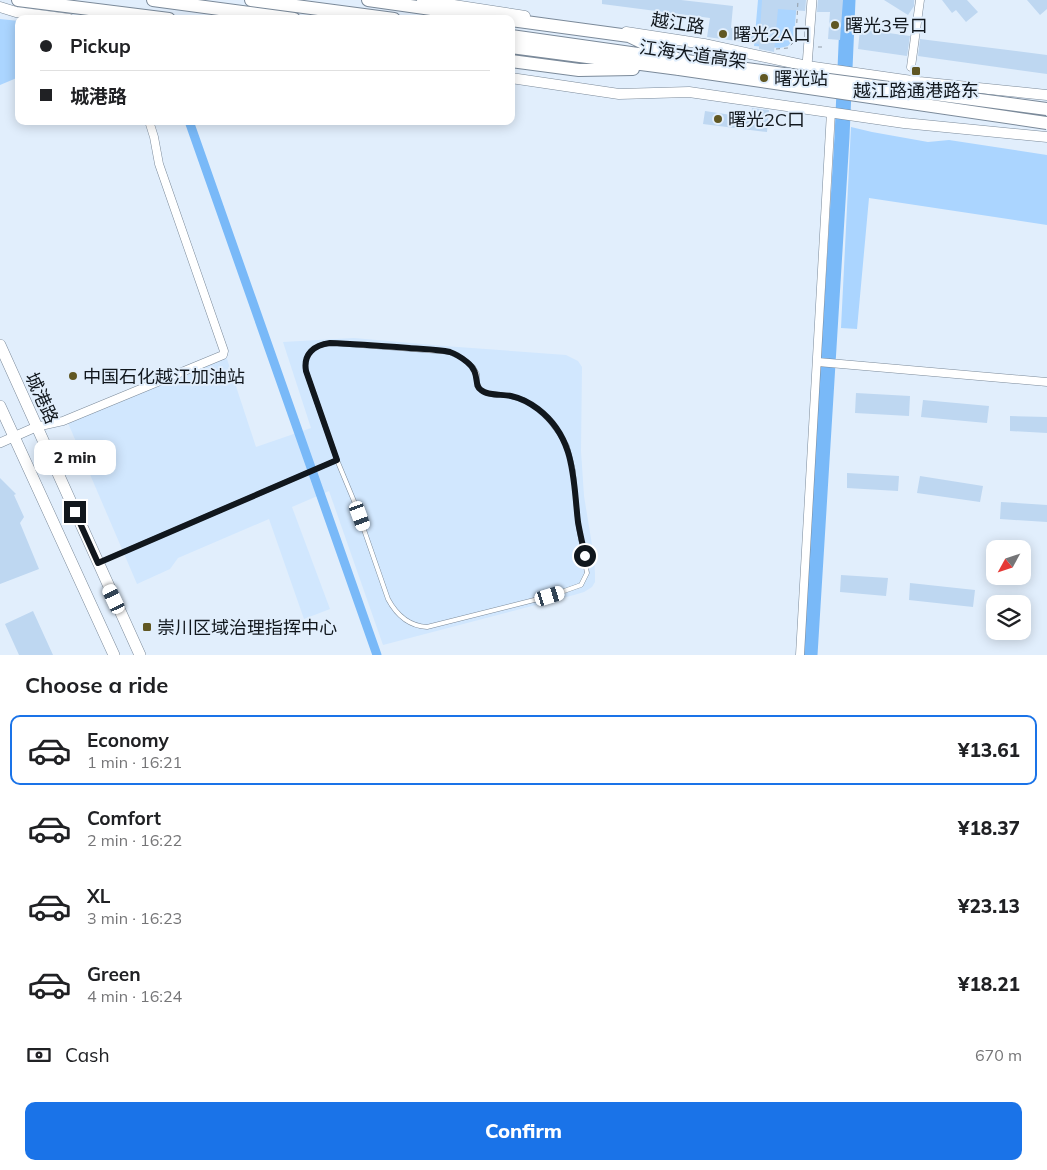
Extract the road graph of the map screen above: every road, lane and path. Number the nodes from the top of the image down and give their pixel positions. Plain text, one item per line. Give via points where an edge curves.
1 (18, 0) edge
2 (153, 0) edge
3 (252, 0) edge
4 (368, 0) edge
5 (422, 0) edge
6 (798, 0) edge
7 (812, 0) edge
8 (920, 0) edge
9 (0, 7) edge
10 (39, 15) edge
11 (137, 15) edge
12 (264, 15) edge
13 (364, 15) edge
14 (474, 15) edge
15 (515, 21) edge
16 (515, 37) edge
17 (515, 47) edge
18 (776, 49) dead end
19 (515, 62) edge
20 (679, 64) junction
21 (808, 66) junction
22 (911, 67) dead end
23 (515, 79) edge
24 (1047, 95) edge
25 (1047, 109) edge
26 (831, 112) junction
27 (1047, 123) edge
28 (150, 125) edge
29 (1047, 137) edge
30 (0, 345) edge
31 (818, 362) junction
32 (1047, 382) edge
33 (0, 406) edge
34 (36, 427) junction
35 (15, 437) junction
36 (0, 443) edge
37 (337, 460) junction
38 (98, 563) junction
39 (114, 655) edge
40 (140, 655) edge
41 (800, 655) edge

1 - 11 highway
2 - 12 highway
3 - 13 highway
4 - 14 highway
5 - 21 main road, 越江路 via 704,44
6 - 18 path via 795,41 788,48
7 - 21 street
8 - 22 street
9 - 10 main road
15 - 20 highway via 629,36
16 - 20 highway, 江海大道高架
17 - 20 highway, 江海大道高架
19 - 20 highway via 579,70
20 - 25 highway, 江海大道高架, bridge
20 - 27 highway, 江海大道高架, bridge
21 - 24 main road, 越江路 via 919,82
23 - 26 main road via 619,94 689,92
26 - 29 main road via 904,123
26 - 31 street
28 - 34 street via 159,164 223,355 62,421
30 - 34 main road, 城港路
31 - 32 street
31 - 41 street
33 - 35 main road
34 - 35 street
34 - 38 main road, 城港路
35 - 36 street
35 - 39 main road
37 - 37 lane via 388,599 411,623 436,625 573,589 585,579 587,573 567,446 550,420 538,409 524,400 481,390 473,368 456,354 330,343 310,351 304,364
37 - 38 lane
38 - 40 main road, 城港路

